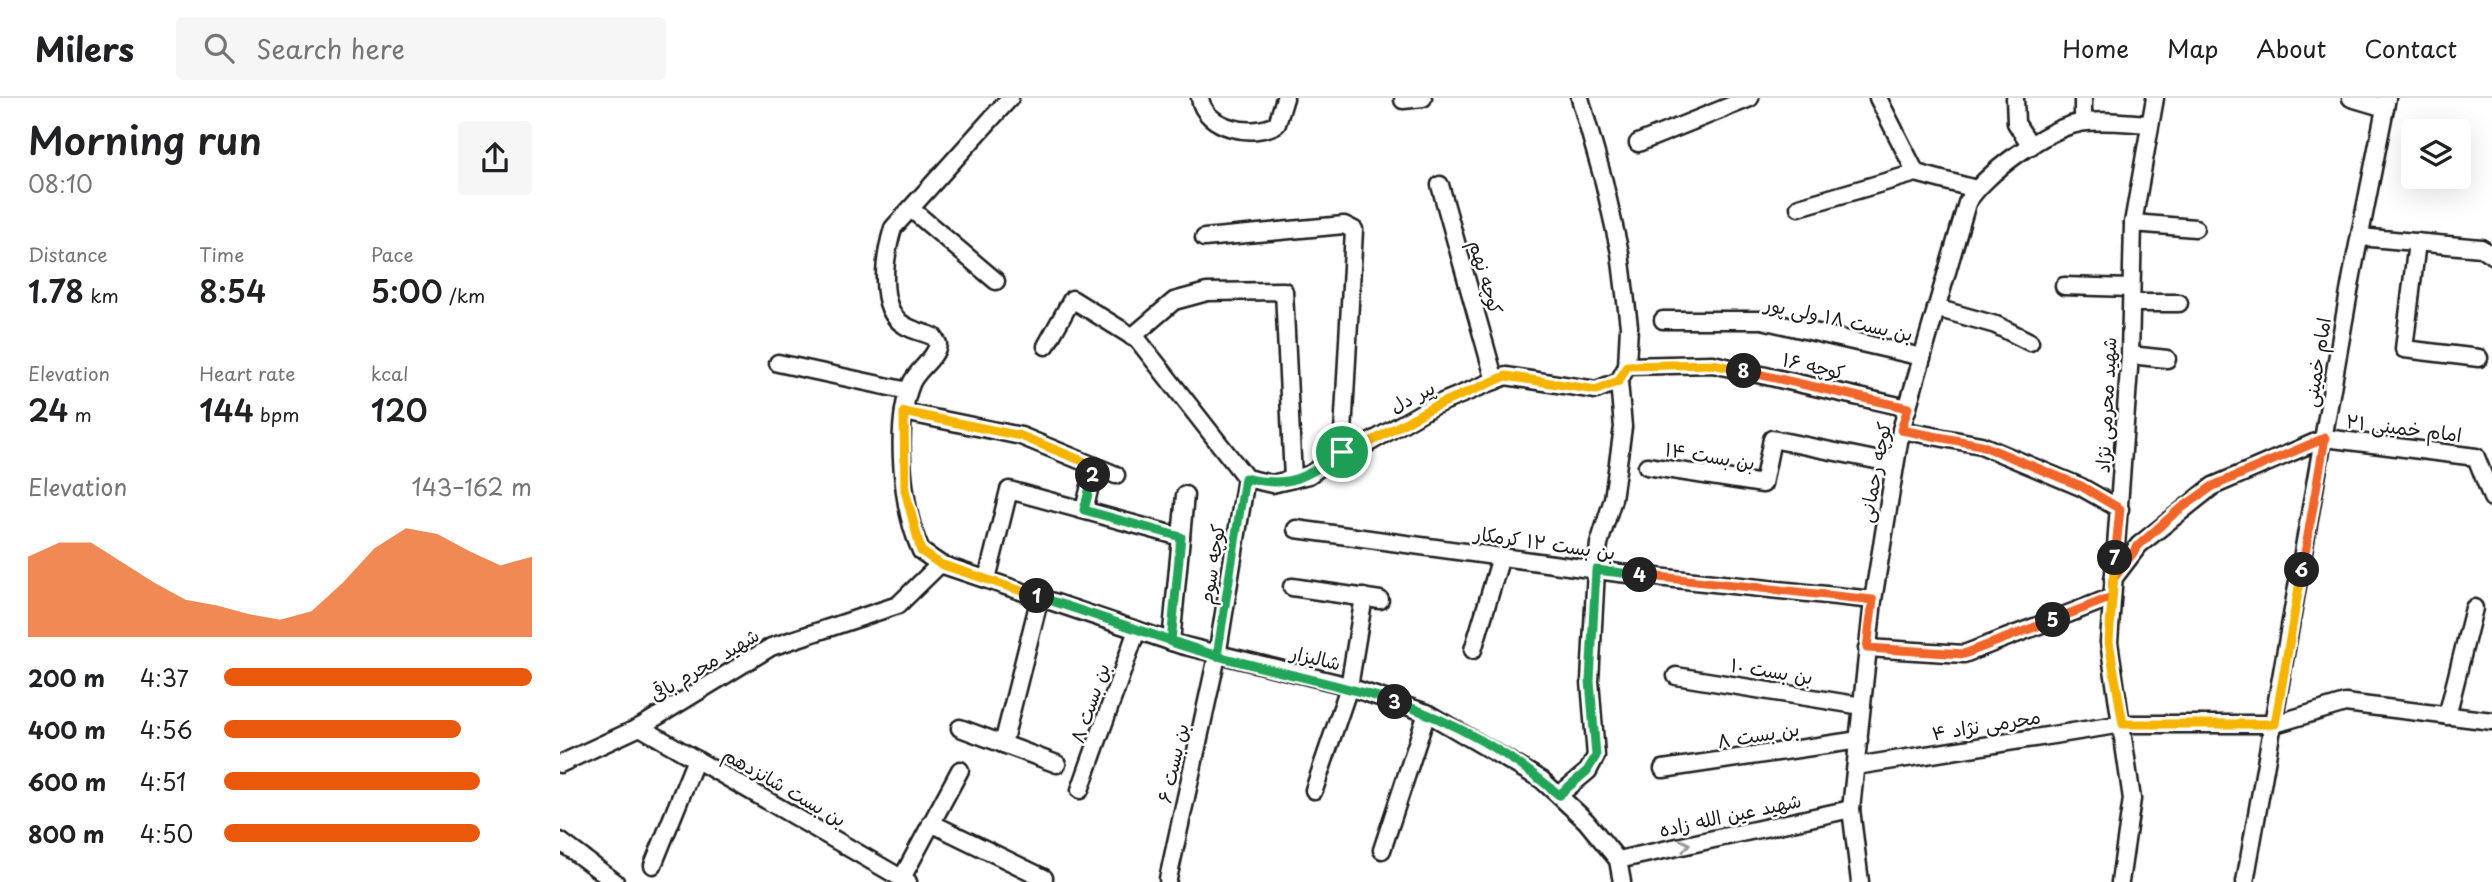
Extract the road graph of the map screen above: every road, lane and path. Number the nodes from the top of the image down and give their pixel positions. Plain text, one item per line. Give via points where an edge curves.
1 (1010, 98) edge
2 (1285, 98) edge
3 (1423, 98) edge
4 (1580, 98) edge
5 (1750, 98) edge
6 (1878, 98) edge
7 (2015, 98) edge
8 (2083, 98) edge
9 (2155, 98) edge
10 (2351, 98) edge
11 (1200, 100) edge
12 (1404, 100) dead end
13 (2386, 103) edge
14 (2083, 122) junction
15 (2150, 124) junction
16 (1638, 143) dead end
17 (2031, 146) junction
18 (1916, 173) junction
19 (1440, 185) dead end
20 (1976, 189) junction
21 (1799, 207) dead end
22 (911, 209) junction
23 (2133, 223) junction
24 (2195, 228) dead end
25 (2360, 237) junction
26 (1204, 238) dead end
27 (2417, 242) junction
28 (2492, 255) edge
29 (996, 281) dead end
30 (2064, 286) dead end
31 (2131, 295) junction
32 (2179, 303) dead end
33 (1936, 308) junction
34 (1663, 320) dead end
35 (1132, 337) junction
36 (2030, 342) dead end
37 (1046, 346) dead end
38 (2130, 355) junction
39 (1922, 357) junction
40 (2479, 358) dead end
41 (2167, 359) dead end
42 (778, 363) dead end
43 (1627, 366) junction
44 (1495, 381) junction
45 (1619, 381) junction
46 (908, 391) junction
47 (1908, 408) junction
48 (904, 412) junction
49 (1901, 430) junction
50 (2325, 438) junction
51 (1342, 452) junction
52 (1895, 464) junction
53 (1095, 466) junction
54 (1647, 466) dead end
55 (1116, 475) dead end
56 (1245, 478) junction
57 (1293, 479) junction
58 (1185, 495) dead end
59 (2492, 498) edge
60 (2120, 509) junction
61 (1084, 510) junction
62 (1296, 529) dead end
63 (1181, 537) junction
64 (1501, 557) junction
65 (940, 564) junction
66 (1596, 570) junction
67 (986, 579) junction
68 (2113, 579) junction
69 (1292, 587) dead end
70 (1040, 597) junction
71 (2112, 597) junction
72 (1873, 600) junction
73 (2474, 608) dead end
74 (1136, 630) junction
75 (1171, 642) junction
76 (1867, 648) junction
77 (1473, 650) dead end
78 (1217, 656) junction
79 (1676, 676) dead end
80 (1349, 687) junction
81 (1861, 706) junction
82 (1427, 713) junction
83 (2447, 716) junction
84 (2492, 721) edge
85 (2123, 724) junction
86 (2275, 724) junction
87 (640, 727) junction
88 (960, 728) dead end
89 (1859, 740) junction
90 (1003, 744) junction
91 (696, 759) junction
92 (560, 764) edge
93 (1057, 764) dead end
94 (1856, 766) junction
95 (1663, 769) dead end
96 (960, 770) dead end
97 (1080, 790) dead end
98 (1314, 790) dead end
99 (1559, 795) junction
100 (1851, 808) junction
101 (931, 823) junction
102 (560, 841) edge
103 (1382, 850) dead end
104 (1618, 860) junction
105 (653, 864) dead end
106 (1044, 878) dead end
107 (1168, 879) dead end
108 (905, 880) edge
109 (615, 882) edge
110 (1622, 882) edge
111 (1860, 882) edge
112 (2120, 882) edge
113 (2245, 882) edge

1 - 22 street
2 - 11 street via 1277,124 1259,132 1214,120 1204,113
3 - 12 street
4 - 43 street via 1620,253 1629,326
5 - 16 street
6 - 18 street
7 - 17 street via 2016,123
8 - 14 street
9 - 15 street, شهید محرمی نژاد
10 - 13 street
13 - 25 street, امام خمینی
14 - 15 street, کوچه رحمانی
14 - 17 street, کوچه رحمانی via 2067,125
15 - 23 street, شهید محرمی نژاد
17 - 20 street, کوچه رحمانی
18 - 20 street
18 - 21 street
19 - 44 street, کوچه نهم
20 - 33 street, کوچه رحمانی via 1967,203
22 - 29 street
22 - 46 street via 893,228 887,298 894,318 934,337 938,344
23 - 24 street
23 - 31 street, شهید محرمی نژاد
25 - 27 street
25 - 50 street, امام خمینی
26 - 51 street via 1345,225 1354,230
27 - 28 street via 2481,248
27 - 40 street via 2404,349
30 - 31 street
31 - 32 street
31 - 38 street, شهید محرمی نژاد
33 - 36 street via 1996,324
33 - 39 street, کوچه رحمانی
34 - 39 street, بن بست ۱۸ ولی پور via 1762,320
35 - 37 street via 1072,299
35 - 56 street
35 - 57 street via 1174,300 1207,292 1284,291
38 - 41 street
38 - 60 street, شهید محرمی نژاد
39 - 47 street, کوچه رحمانی
42 - 46 street
43 - 45 street
43 - 47 street, کوچه ۱۶ via 1713,364
44 - 45 street, پیر دل via 1506,376 1596,390
44 - 51 street, پیر دل
45 - 66 street via 1623,427 1613,499
46 - 48 street
47 - 49 street, کوچه رحمانی
48 - 53 street via 1021,436
48 - 65 street via 905,490 915,539 921,551
49 - 52 street, کوچه رحمانی
49 - 60 street via 1981,445 2081,486
50 - 59 street, امام خمینی ۲۱ via 2476,457
50 - 68 street via 2213,486 2139,545
50 - 86 street, امام خمینی
51 - 57 street, پیر دل
52 - 54 street, بن بست ۱۴ via 1772,439 1763,484
52 - 72 street, کوچه رحمانی
53 - 55 street
53 - 61 street
56 - 57 street, پیر دل via 1272,485
56 - 78 street, کوچه سوم
58 - 63 street
60 - 68 street, شهید محرمی نژاد
61 - 63 street
61 - 67 street via 1009,489
62 - 64 street, بن بست ۱۲ کرمکار
63 - 75 street
64 - 66 street, بن بست ۱۲ کرمکار
64 - 77 street
65 - 67 street, شالیزار
65 - 87 street, شهید محرم باقی via 898,605 771,647
66 - 72 street, بن بست ۱۲ کرمکار
66 - 99 street via 1590,681 1596,756 1587,771
67 - 70 street, شالیزار
68 - 71 street, شهید محرمی نژاد
69 - 80 street via 1372,599
70 - 74 street, شالیزار
70 - 90 street
71 - 76 street via 1964,654
71 - 85 street, شهید محرمی نژاد via 2109,642
72 - 76 street, کوچه رحمانی
73 - 83 street
74 - 75 street, شالیزار
74 - 97 street, بن بست ۸
75 - 78 street, شالیزار
76 - 81 street, کوچه رحمانی
78 - 80 street, شالیزار
78 - 107 street, بن بست ۶
79 - 81 street, بن بست ۱۰
80 - 82 street, شالیزار
80 - 98 street
81 - 89 street, کوچه رحمانی
82 - 99 street, شالیزار via 1489,747
82 - 103 street
83 - 84 street, محرمی نژاد ۴
83 - 86 street, محرمی نژاد ۴ via 2345,703
85 - 86 street, محرمی نژاد ۴
85 - 94 street, محرمی نژاد ۴
85 - 112 street, شهید محرمی نژاد via 2132,799
86 - 113 street, امام خمینی
87 - 91 street, بن بست شانزدهم
87 - 92 street, شهید محرم باقی
88 - 90 street
89 - 94 street, کوچه رحمانی
89 - 95 street, بن بست ۸
90 - 93 street
91 - 105 street
91 - 108 street, بن بست شانزدهم
94 - 100 street, کوچه رحمانی
96 - 101 street
99 - 104 street, شالیزار
104 -> 100 street, شهید عین الله زاده
100 - 111 street, کوچه رحمانی
101 - 106 street
101 - 108 street
102 - 109 street
104 - 110 street, شالیزار

